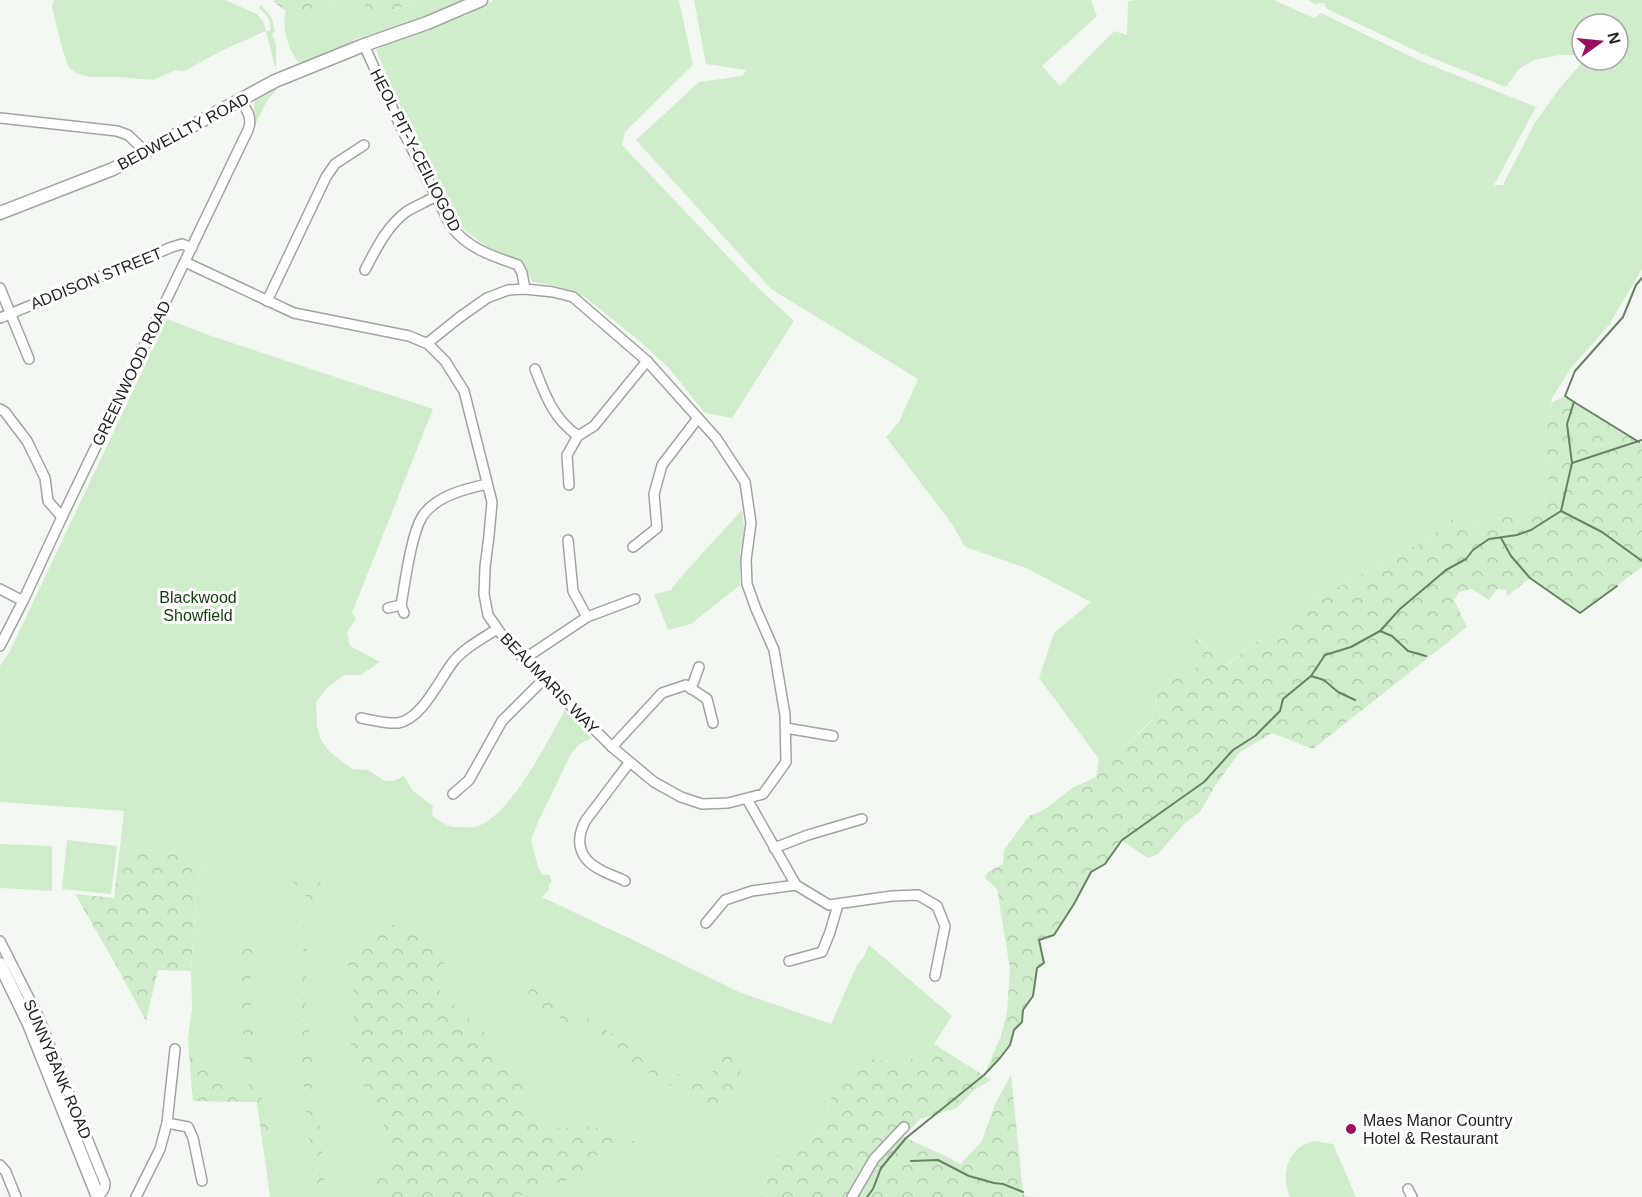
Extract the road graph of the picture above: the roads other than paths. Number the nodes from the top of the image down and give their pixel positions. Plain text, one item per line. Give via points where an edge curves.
1 (481, 0) edge
2 (364, 45) junction
3 (240, 100) junction
4 (0, 118) edge
5 (362, 149) dead end
6 (145, 151) junction
7 (436, 196) junction
8 (0, 213) edge
9 (192, 248) junction
10 (185, 262) junction
11 (365, 270) dead end
12 (0, 288) edge
13 (525, 289) junction
14 (267, 300) junction
15 (11, 314) junction
16 (0, 318) edge
17 (428, 344) junction
18 (29, 359) dead end
19 (647, 361) junction
20 (535, 369) dead end
21 (548, 375) dead end
22 (539, 379) junction
23 (0, 409) edge
24 (698, 418) junction
25 (578, 435) junction
26 (488, 484) junction
27 (570, 485) dead end
28 (62, 517) junction
29 (568, 540) dead end
30 (633, 547) dead end
31 (0, 589) edge
32 (635, 599) dead end
33 (23, 601) junction
34 (388, 608) dead end
35 (587, 618) junction
36 (497, 629) junction
37 (0, 645) edge
38 (524, 659) junction
39 (699, 667) dead end
40 (544, 679) junction
41 (691, 689) junction
42 (361, 718) dead end
43 (375, 721) junction
44 (713, 723) dead end
45 (786, 728) junction
46 (375, 732) dead end
47 (833, 736) dead end
48 (612, 747) junction
49 (629, 763) junction
50 (453, 795) dead end
51 (747, 799) junction
52 (862, 819) dead end
53 (774, 848) junction
54 (625, 881) dead end
55 (796, 885) junction
56 (838, 905) junction
57 (706, 922) dead end
58 (0, 941) edge
59 (789, 961) dead end
60 (0, 964) edge
61 (935, 976) dead end
62 (175, 1049) dead end
63 (167, 1123) junction
64 (904, 1127) dead end
65 (0, 1164) edge
66 (202, 1181) dead end
67 (16, 1197) edge
68 (98, 1197) edge
69 (136, 1197) edge
70 (852, 1197) edge

1 - 2 street, BEDWELLTY ROAD
2 - 3 street, BEDWELLTY ROAD via 275,81
2 - 7 street, HEOL PIT-Y-CEILIOGOD
3 - 6 street, BEDWELLTY ROAD
3 - 9 street, GREENWOOD ROAD via 251,123
4 - 6 street via 117,131 128,135
5 - 14 street via 335,164 326,177
6 - 8 street, BEDWELLTY ROAD via 113,169
7 - 11 street via 396,221
7 - 13 street, HEOL PIT-Y-CEILIOGOD via 451,226 468,244 518,265
9 - 10 street, GREENWOOD ROAD
9 - 15 street, ADDISON STREET via 182,244 172,247
10 - 14 street, BEAUMARIS WAY
10 - 28 street, GREENWOOD ROAD
12 - 15 street
13 - 17 street via 487,298
13 - 19 street via 573,297
14 - 17 street, BEAUMARIS WAY via 300,315 409,336
15 - 16 street, ADDISON STREET
15 - 18 street
17 - 26 street, BEAUMARIS WAY via 445,361 464,391
19 - 24 street
19 - 25 street via 594,426
20 - 22 street
21 - 22 street
22 - 25 street via 558,417
23 - 28 street via 27,441 45,478 48,501
24 - 30 street via 662,465 654,494 657,528
24 - 45 street, BEAUMARIS WAY via 745,482 751,523 747,584 774,650
25 - 27 street via 567,455
26 - 34 street via 445,497 422,516 403,609
26 - 36 street, BEAUMARIS WAY via 492,502 484,594 488,615
28 - 33 street, GREENWOOD ROAD
29 - 35 street via 573,591
31 - 33 street
32 - 35 street
33 - 37 street, GREENWOOD ROAD
35 - 38 street
36 - 38 street, BEAUMARIS WAY
36 - 43 street via 454,661 414,715 398,723
38 - 40 street, BEAUMARIS WAY
39 - 41 street
40 - 48 street, BEAUMARIS WAY
40 - 50 street via 502,721 469,780
41 - 44 street via 707,699
41 - 48 street via 686,685 662,693
42 - 43 street
43 - 46 street
45 - 47 street
45 - 51 street, BEAUMARIS WAY via 786,762 763,794
48 - 49 street, BEAUMARIS WAY
49 - 51 street, BEAUMARIS WAY via 654,782 702,804
49 - 54 street via 586,820 579,838 585,858 601,870 616,871
51 - 53 street
52 - 53 street
53 - 55 street
55 - 56 street via 829,905
55 - 57 street via 752,891 725,900
56 - 59 street via 822,952
56 - 61 street via 918,895 937,906 945,926
58 - 68 street, SUNNYBANK ROAD via 46,1035 105,1183
60 - 68 street, SUNNYBANK ROAD via 29,1024
62 - 63 street
63 - 66 street via 188,1127
63 - 69 street via 160,1149
64 - 70 street via 874,1160
65 - 67 street

